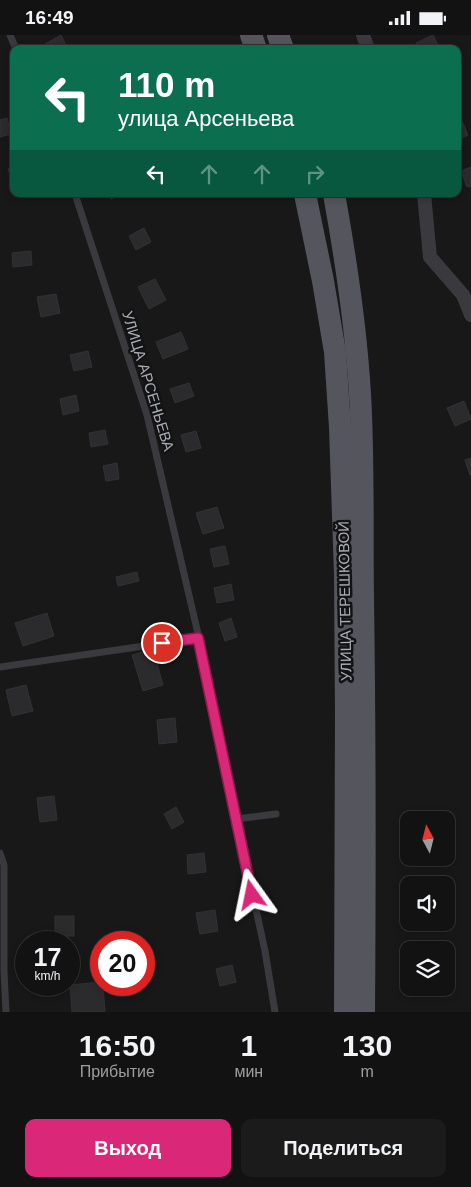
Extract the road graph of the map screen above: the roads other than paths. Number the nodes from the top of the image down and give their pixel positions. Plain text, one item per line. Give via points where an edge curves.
1 (76, 197) edge
2 (306, 197) edge
3 (335, 197) edge
4 (424, 197) edge
5 (471, 315) edge
6 (198, 638) junction
7 (0, 667) edge
8 (276, 814) dead end
9 (236, 819) junction
10 (0, 853) edge
11 (6, 1012) edge
12 (275, 1012) edge
13 (344, 1012) edge
14 (364, 1012) edge

1 - 6 lane, УЛИЦА АРСЕНЬЕВА via 147,415
2 - 13 main road, УЛИЦА ТЕРЕШКОВОЙ via 335,352 340,427 346,708
3 - 14 main road, УЛИЦА ТЕРЕШКОВОЙ via 353,315 360,394
4 - 5 street via 430,257 464,295
6 - 7 lane
6 - 9 lane, УЛИЦА АРСЕНЬЕВА
8 - 9 lane
9 - 12 lane, УЛИЦА АРСЕНЬЕВА
10 - 11 lane via 4,865

